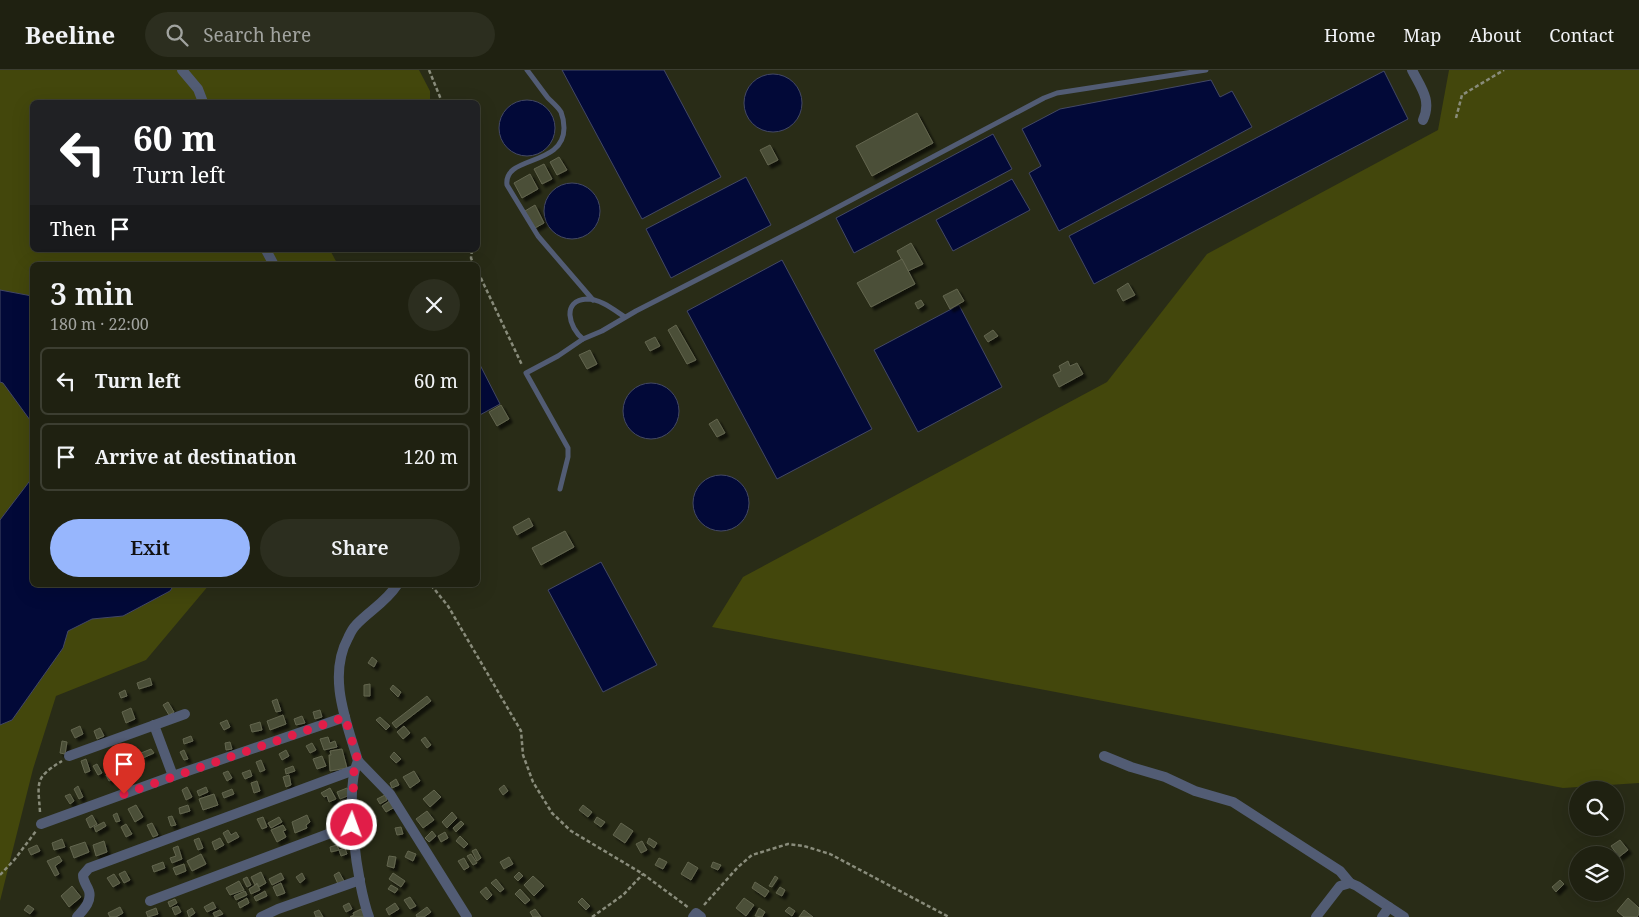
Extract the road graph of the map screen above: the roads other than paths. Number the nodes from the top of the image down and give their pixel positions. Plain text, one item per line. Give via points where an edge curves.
1 (182, 70) edge
2 (527, 70) edge
3 (1206, 70) edge
4 (1412, 70) edge
5 (202, 100) edge
6 (1423, 120) dead end
7 (593, 300) junction
8 (625, 317) junction
9 (583, 339) junction
10 (560, 489) dead end
11 (395, 587) edge
12 (184, 714) dead end
13 (345, 717) junction
14 (154, 725) junction
15 (69, 756) dead end
16 (1104, 756) dead end
17 (356, 766) junction
18 (173, 776) junction
19 (41, 824) dead end
20 (352, 825) junction
21 (360, 880) junction
22 (1350, 883) junction
23 (150, 901) dead end
24 (1389, 907) junction
25 (77, 917) edge
26 (261, 917) edge
27 (369, 917) edge
28 (467, 917) edge
29 (1316, 917) edge
30 (1382, 917) edge
31 (1404, 917) edge

1 - 5 street via 198,89
2 - 7 lane via 561,113 564,134 551,152 511,171 507,185 538,236
3 - 8 lane via 1057,93 1044,98
4 - 6 street via 1426,100 1428,111
7 - 8 lane
7 - 9 lane via 585,299 570,309 574,330
8 - 9 lane
9 - 10 lane via 526,373 568,448
11 - 13 street via 354,626 343,648 339,685
12 - 14 street
13 - 17 street
13 - 18 street
14 - 15 street
14 - 18 street
16 - 22 street via 1233,802 1340,871
17 - 20 street
17 - 25 street via 90,868 83,875 90,898
17 - 28 street via 390,794
18 - 19 street
20 - 21 street
20 - 23 street
21 - 26 street
21 - 27 street
22 - 24 street
22 - 29 street via 1340,886
24 - 30 street
24 - 31 street

